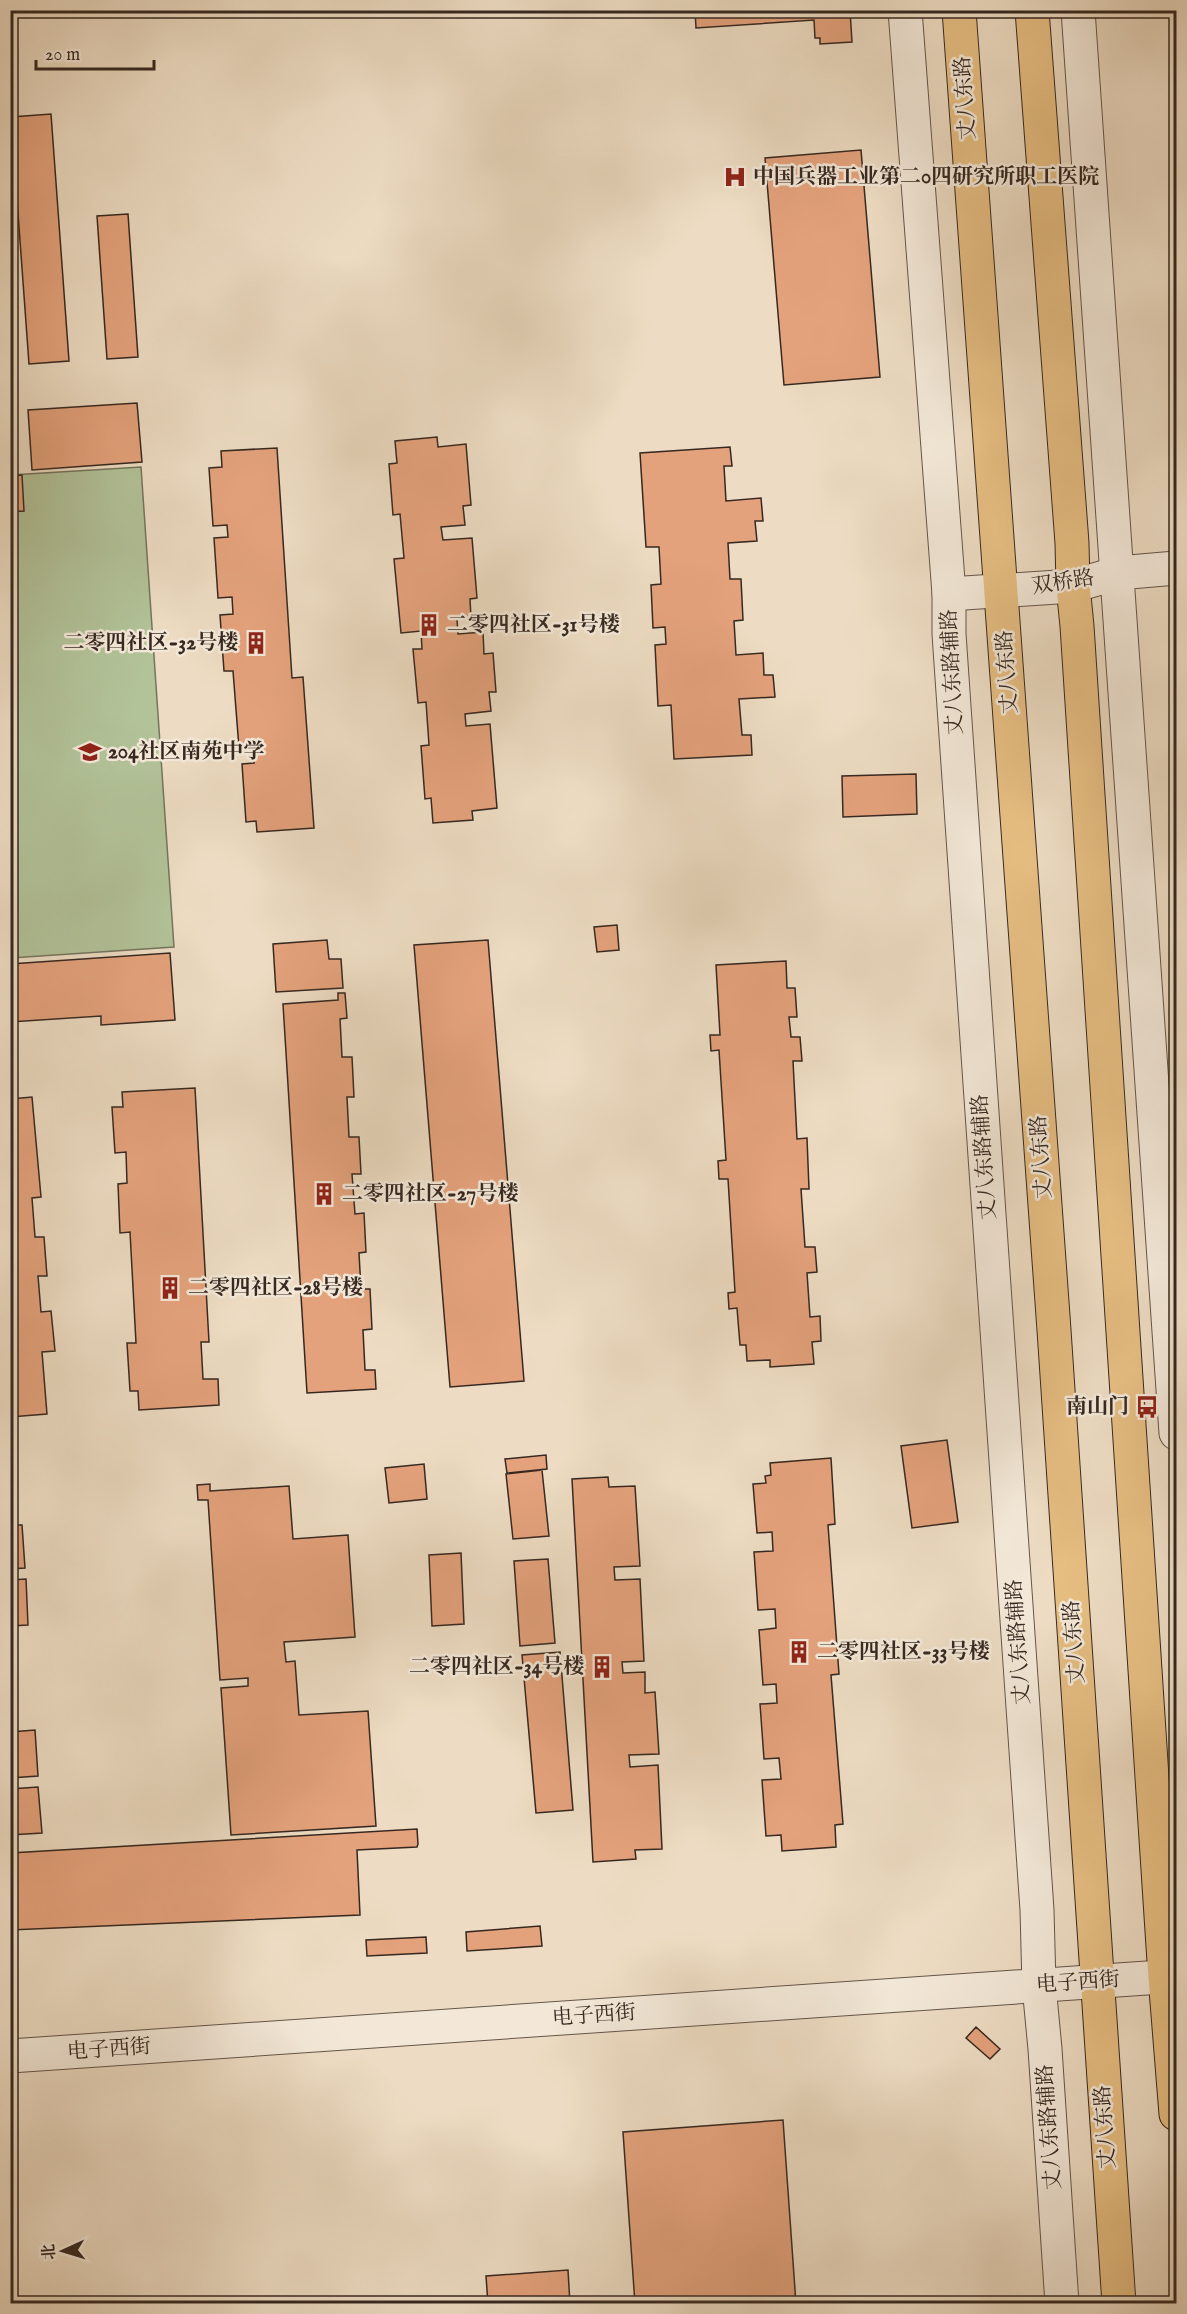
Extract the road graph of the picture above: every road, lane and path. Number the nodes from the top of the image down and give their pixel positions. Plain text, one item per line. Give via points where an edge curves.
1 (905, 10) edge
2 (959, 10) edge
3 (1032, 10) edge
4 (1078, 10) edge
5 (1176, 568) edge
6 (1118, 573) junction
7 (1073, 586) junction
8 (1002, 591) junction
9 (949, 594) junction
10 (1176, 1433) edge
11 (1171, 1976) edge
12 (1096, 1982) junction
13 (1039, 1986) junction
14 (10, 2056) edge
15 (1176, 2114) edge
16 (1062, 2304) edge
17 (1119, 2304) edge

1 - 9 street, 丈八东路辅路
2 - 8 main road, 丈八东路
3 - 7 main road
4 - 6 street
5 - 6 street, 双桥路
6 - 7 street, 双桥路
6 - 10 street
7 - 8 street, 双桥路
7 - 11 main road
8 - 9 street, 双桥路
8 - 12 main road, 丈八东路
9 - 13 street, 丈八东路辅路
11 - 12 street, 电子西街
11 - 15 main road
12 - 13 street, 电子西街
12 - 17 main road, 丈八东路
13 - 14 street, 电子西街
13 - 16 street, 丈八东路辅路

